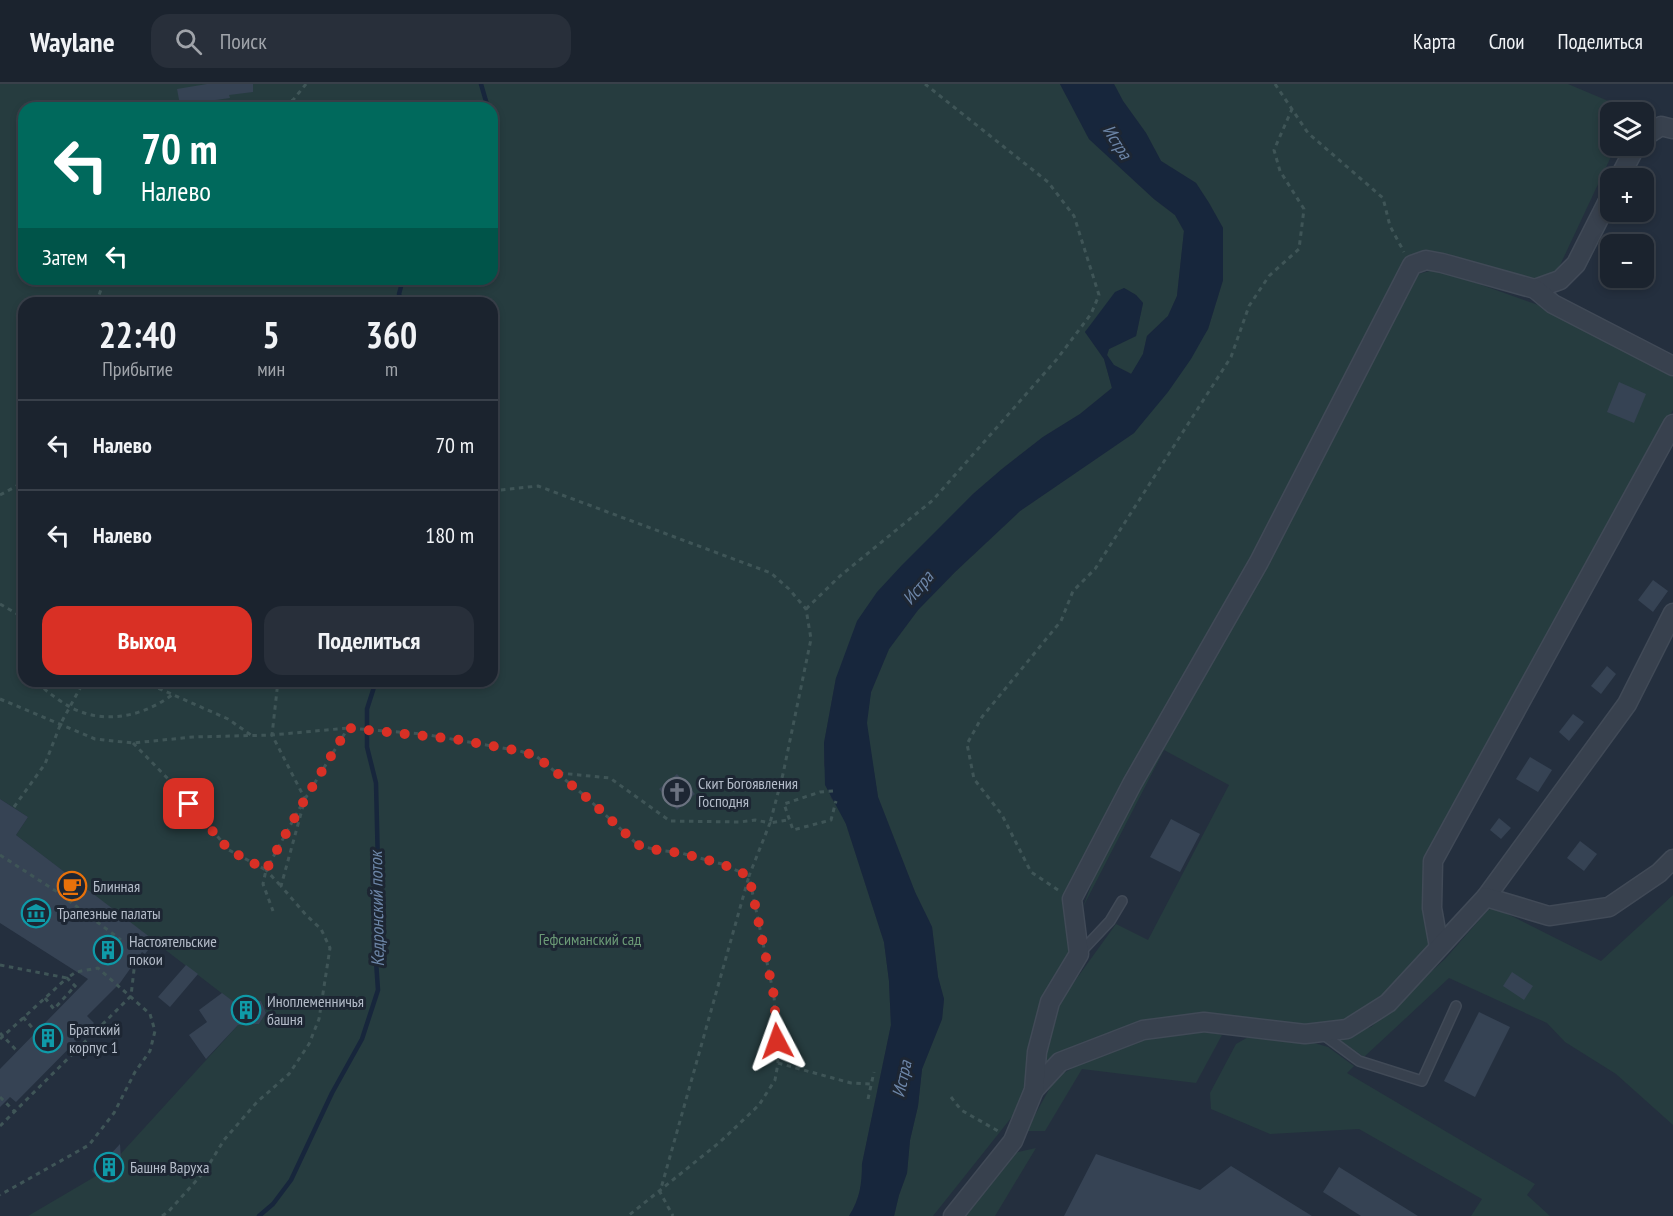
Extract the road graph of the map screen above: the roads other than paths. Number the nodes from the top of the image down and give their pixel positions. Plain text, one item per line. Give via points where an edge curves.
1 (1673, 129) edge
2 (1654, 131) edge
3 (1600, 217) edge
4 (1535, 288) junction
5 (1673, 366) edge
6 (1673, 424) edge
7 (1673, 613) edge
8 (1673, 859) edge
9 (1486, 897) junction
10 (1122, 901) dead end
11 (1439, 947) junction
12 (1079, 954) junction
13 (1456, 1006) dead end
14 (1319, 1031) junction
15 (1034, 1090) junction
16 (953, 1216) edge

1 - 2 street via 1661,126
3 - 4 street via 1576,264 1560,280
4 - 5 street via 1553,304
4 - 12 street via 1426,260 1412,266 1259,562 1132,784 1072,900
6 - 11 street via 1433,861 1432,908
7 - 9 street via 1626,704
8 - 9 street via 1609,907 1549,916
9 - 11 street
10 - 12 lane via 1110,921
11 - 14 street via 1388,1003 1347,1029
12 - 15 street via 1050,1002 1037,1052
13 - 14 lane via 1422,1081 1359,1061
14 - 15 street via 1305,1034 1204,1022 1143,1030 1060,1062
15 - 16 street via 1013,1140

